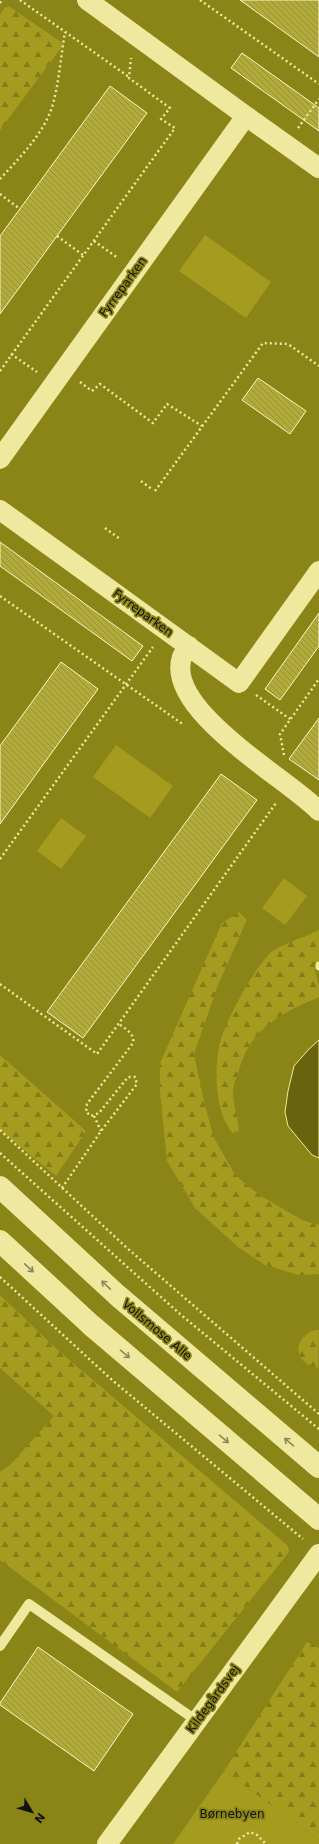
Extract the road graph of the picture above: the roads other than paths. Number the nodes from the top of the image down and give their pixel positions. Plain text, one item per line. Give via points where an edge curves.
1 (87, 0) edge
2 (246, 116) junction
3 (319, 168) edge
4 (0, 459) edge
5 (0, 510) edge
6 (319, 571) edge
7 (189, 646) junction
8 (319, 811) edge
9 (0, 1187) edge
10 (0, 1241) edge
11 (319, 1467) edge
12 (319, 1519) edge
13 (313, 1549) edge
14 (0, 1646) edge
15 (197, 1721) junction
16 (107, 1844) edge

1 - 2 street
2 - 3 street
2 - 4 street, Fyrreparken
5 - 7 street, Fyrreparken
6 - 7 street, Fyrreparken via 239,683
7 - 8 street via 182,656 182,679 198,710 214,728
11 -> 9 street, Vollsmose Alle via 117,1295
10 -> 12 street via 91,1325
13 - 15 street, Kildegårdsvej
14 - 15 lane via 29,1604
15 - 16 street, Kildegårdsvej

